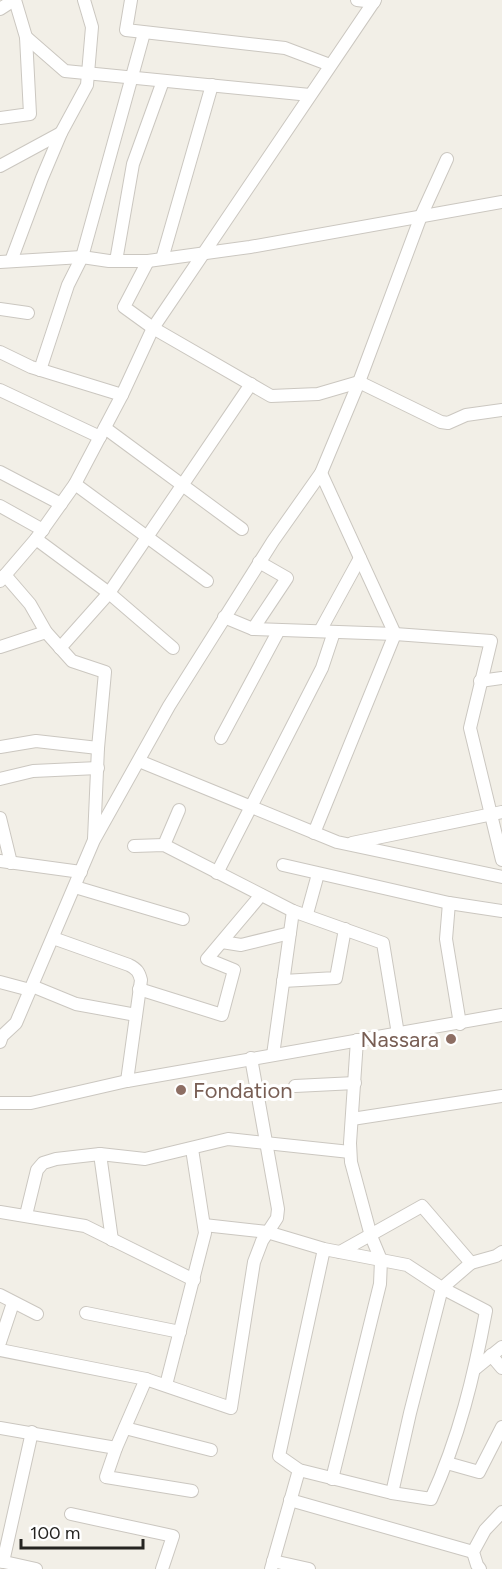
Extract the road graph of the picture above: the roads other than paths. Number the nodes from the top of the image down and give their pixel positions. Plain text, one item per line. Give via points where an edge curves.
1 (15, 0) edge
2 (84, 0) edge
3 (131, 0) edge
4 (357, 0) edge
5 (375, 1) edge
6 (0, 9) edge
7 (144, 33) junction
8 (26, 38) junction
9 (330, 65) junction
10 (88, 73) junction
11 (131, 78) junction
12 (163, 81) junction
13 (212, 85) junction
14 (310, 95) junction
15 (0, 117) edge
16 (61, 133) junction
17 (447, 159) dead end
18 (0, 166) edge
19 (502, 202) edge
20 (421, 216) junction
21 (204, 253) junction
22 (82, 257) junction
23 (162, 259) junction
24 (6, 261) edge
25 (116, 261) junction
26 (148, 261) junction
27 (0, 309) edge
28 (28, 313) dead end
29 (153, 328) junction
30 (0, 352) edge
31 (40, 370) junction
32 (358, 382) junction
33 (252, 384) junction
34 (0, 390) edge
35 (122, 395) junction
36 (502, 410) edge
37 (103, 432) junction
38 (0, 472) edge
39 (321, 473) junction
40 (75, 484) junction
41 (183, 485) junction
42 (62, 504) junction
43 (0, 506) edge
44 (242, 529) dead end
45 (39, 534) junction
46 (147, 537) junction
47 (360, 558) junction
48 (260, 562) junction
49 (3, 578) edge
50 (207, 582) dead end
51 (109, 593) junction
52 (224, 617) junction
53 (253, 629) junction
54 (279, 630) junction
55 (320, 631) junction
56 (46, 632) junction
57 (334, 632) junction
58 (394, 634) junction
59 (0, 647) edge
60 (60, 648) junction
61 (173, 648) dead end
62 (502, 678) edge
63 (480, 681) junction
64 (220, 738) dead end
65 (0, 747) edge
66 (98, 748) junction
67 (139, 761) junction
68 (98, 768) junction
69 (0, 779) edge
70 (250, 807) junction
71 (179, 810) dead end
72 (497, 813) edge
73 (0, 818) edge
74 (314, 833) junction
75 (94, 840) junction
76 (345, 844) junction
77 (164, 845) junction
78 (134, 846) dead end
79 (502, 860) edge
80 (6, 862) edge
81 (283, 865) dead end
82 (81, 872) junction
83 (217, 873) junction
84 (318, 874) junction
85 (502, 877) edge
86 (75, 887) junction
87 (261, 895) junction
88 (449, 903) junction
89 (293, 910) junction
90 (502, 911) edge
91 (307, 915) junction
92 (183, 919) dead end
93 (345, 928) junction
94 (290, 933) junction
95 (53, 938) junction
96 (222, 942) junction
97 (283, 981) junction
98 (0, 982) edge
99 (31, 988) junction
100 (139, 989) junction
101 (136, 1015) junction
102 (501, 1019) edge
103 (460, 1024) junction
104 (398, 1034) junction
105 (1, 1038) edge
106 (357, 1040) junction
107 (273, 1054) junction
108 (251, 1058) junction
109 (127, 1081) junction
110 (354, 1083) junction
111 (295, 1086) dead end
112 (502, 1096) edge
113 (0, 1103) edge
114 (352, 1119) junction
115 (266, 1144) junction
116 (192, 1149) junction
117 (350, 1152) junction
118 (100, 1154) junction
119 (0, 1212) edge
120 (26, 1215) junction
121 (204, 1225) junction
122 (267, 1232) junction
123 (371, 1236) junction
124 (112, 1240) junction
125 (324, 1249) junction
126 (502, 1251) edge
127 (340, 1252) junction
128 (381, 1260) junction
129 (471, 1263) junction
130 (194, 1280) junction
131 (442, 1288) junction
132 (0, 1295) edge
133 (13, 1303) junction
134 (86, 1313) dead end
135 (37, 1314) dead end
136 (180, 1332) junction
137 (0, 1342) edge
138 (502, 1347) edge
139 (0, 1350) edge
140 (491, 1355) junction
141 (476, 1368) junction
142 (502, 1368) edge
143 (146, 1379) junction
144 (166, 1385) junction
145 (502, 1427) edge
146 (0, 1428) edge
147 (124, 1428) junction
148 (32, 1432) junction
149 (116, 1448) junction
150 (211, 1450) dead end
151 (447, 1463) junction
152 (299, 1470) junction
153 (332, 1479) junction
154 (192, 1491) dead end
155 (392, 1493) junction
156 (290, 1500) junction
157 (502, 1512) edge
158 (71, 1514) dead end
159 (473, 1552) junction
160 (2, 1562) edge
161 (272, 1565) edge
162 (36, 1569) edge
163 (162, 1569) edge
164 (309, 1569) edge
165 (480, 1569) edge

1 - 6 street
1 - 8 street
2 - 10 street via 92,27
3 - 7 street via 126,30
4 - 5 street
5 - 9 street
7 - 9 street via 285,48
7 - 11 street
8 - 10 street via 65,71
8 - 15 street via 30,114
9 - 14 street
10 - 11 street
10 - 16 street via 87,85
11 - 12 street
11 - 22 street
12 - 13 street
12 - 25 street via 133,164
13 - 14 street
13 - 23 street
14 - 21 street
16 - 18 street
16 - 24 street
17 - 20 street
19 - 20 street
20 - 21 street
20 - 32 street
21 - 23 street
21 - 29 street
22 - 24 street
22 - 25 street
22 - 31 street via 68,285
23 - 26 street
25 - 26 street
26 - 29 street via 124,307
27 - 28 street
29 - 33 street
29 - 35 street
30 - 31 street
31 - 35 street
32 - 33 street via 318,394 271,396
32 - 36 street via 441,422
32 - 39 street
33 - 41 street
34 - 37 street
35 - 37 street
37 - 40 street
37 - 41 street
38 - 42 street
39 - 47 street
39 - 48 street
40 - 42 street
40 - 46 street
41 - 44 street
41 - 46 street
42 - 45 street
43 - 45 street
45 - 49 street
45 - 51 street
46 - 50 street
46 - 51 street
47 - 55 street
47 - 58 street
48 - 52 street
48 - 53 street via 287,578
49 - 56 street via 30,604
51 - 60 street
51 - 61 street
52 - 53 street
52 - 67 street
53 - 54 street
54 - 55 street
54 - 64 street
55 - 57 street
56 - 59 street
56 - 60 street
57 - 58 street
57 - 70 street via 322,669
58 - 63 street via 491,641
58 - 74 street
60 - 66 street via 72,661 105,672
62 - 63 street
63 - 72 street via 470,728
65 - 66 street via 36,741
66 - 68 street
67 - 70 street
67 - 75 street
68 - 69 street via 33,771
68 - 75 street
70 - 74 street
70 - 83 street
71 - 77 street
72 - 76 street
72 - 79 street
73 - 80 street
74 - 76 street
75 - 82 street
76 - 85 street
77 - 78 street
77 - 83 street
80 - 82 street
81 - 84 street
82 - 86 street
83 - 87 street
84 - 88 street
84 - 91 street
86 - 92 street
86 - 95 street
87 - 89 street
87 - 96 street
88 - 90 street
88 - 103 street via 446,939
89 - 91 street
89 - 94 street
91 - 93 street
93 - 97 street via 336,978
93 - 104 street via 383,943
94 - 96 street via 241,945
94 - 97 street
95 - 99 street
95 - 100 street via 136,969 141,980
96 - 100 street via 207,959 234,970 222,1015
97 - 107 street
98 - 99 street
99 - 101 street via 76,1004
99 - 105 street via 16,1023
100 - 101 street
101 - 109 street
102 - 103 street
103 - 104 street
104 - 106 street
106 - 107 street
106 - 110 street
107 - 108 street
108 - 109 street
108 - 115 street
109 - 113 street via 31,1103
110 - 111 street
110 - 114 street
112 - 114 street
114 - 117 street
115 - 116 street via 228,1139
115 - 117 street
115 - 122 street via 278,1209 278,1218
116 - 118 street via 146,1159
116 - 121 street
117 - 123 street
118 - 120 street via 43,1163 37,1170
118 - 124 street
119 - 120 street
120 - 124 street via 85,1226
121 - 122 street
121 - 130 street
122 - 125 street
122 - 144 street via 254,1262 231,1408
123 - 127 street
123 - 128 street
123 - 129 street via 422,1206
124 - 130 street
125 - 127 street
125 - 152 street via 279,1456
126 - 129 street
127 - 128 street
128 - 131 street via 407,1265
128 - 153 street via 380,1284
129 - 131 street
130 - 136 street
131 - 141 street via 486,1311
131 - 155 street
132 - 133 street
133 - 135 street
133 - 137 street
134 - 136 street
136 - 144 street
138 - 140 street
139 - 143 street
140 - 141 street
140 - 142 street
141 - 151 street
143 - 144 street
143 - 147 street
145 - 151 street via 479,1472
146 - 148 street
147 - 149 street
147 - 150 street
148 - 149 street
148 - 160 street
149 - 154 street via 106,1477
151 - 155 street via 431,1498
152 - 153 street
152 - 156 street
153 - 155 street
156 - 159 street
156 - 161 street
157 - 159 street via 485,1530
158 - 163 street via 173,1536
159 - 165 street
160 - 162 street
161 - 164 street

